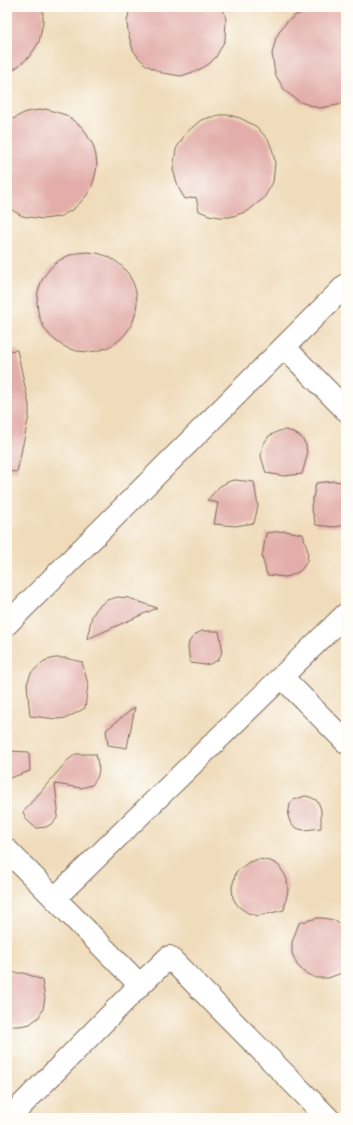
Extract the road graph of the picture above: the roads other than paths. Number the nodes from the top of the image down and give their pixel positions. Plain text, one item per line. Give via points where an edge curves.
1 (346, 285) edge
2 (284, 347) junction
3 (346, 410) edge
4 (346, 614) edge
5 (7, 624) edge
6 (282, 677) junction
7 (346, 742) edge
8 (7, 850) edge
9 (55, 898) junction
10 (140, 985) junction
11 (9, 1118) edge
12 (328, 1118) edge

1 - 2 lane
2 - 3 lane
2 - 5 lane
4 - 6 lane
6 - 7 lane
6 - 9 lane
8 - 9 lane
9 - 10 lane
10 - 11 lane
10 - 12 lane via 169,957

